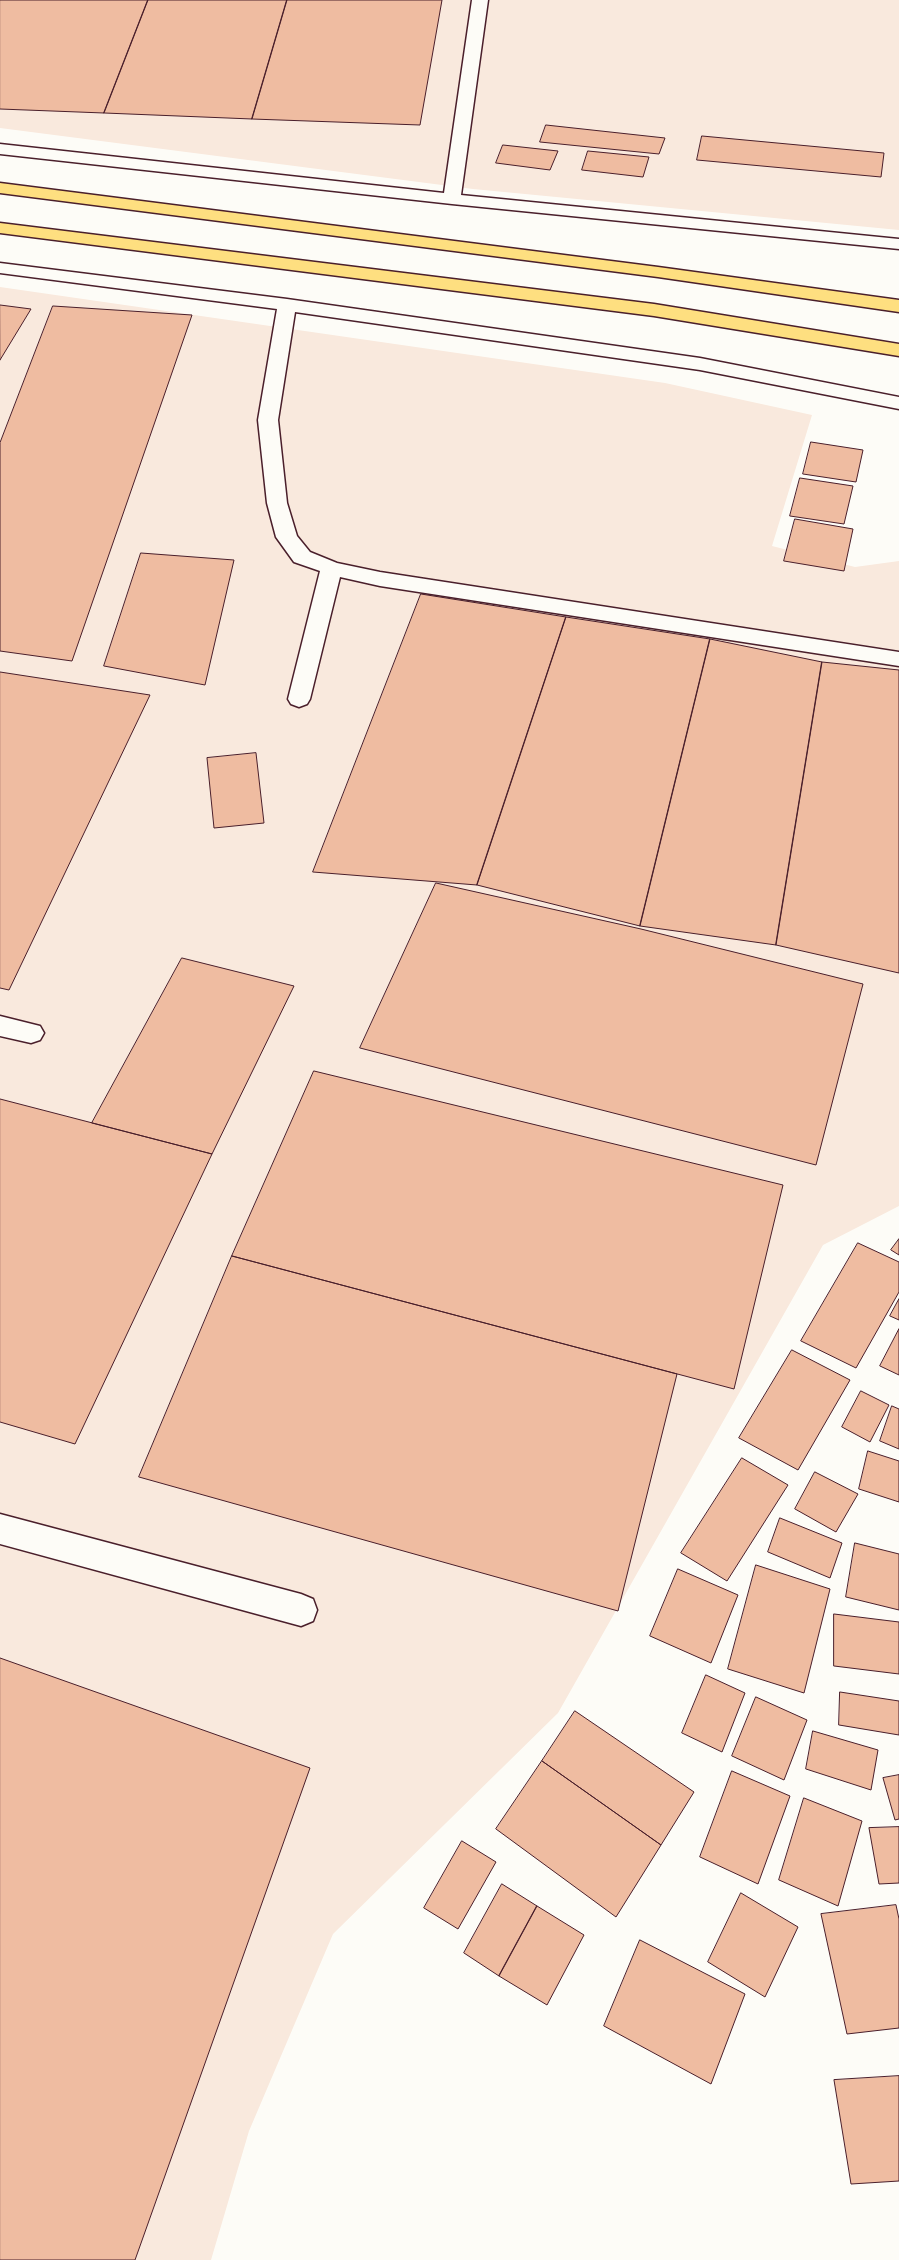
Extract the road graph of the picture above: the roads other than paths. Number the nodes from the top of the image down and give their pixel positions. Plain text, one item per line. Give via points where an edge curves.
1 (480, 0) edge
2 (0, 149) edge
3 (0, 188) edge
4 (452, 199) junction
5 (0, 228) edge
6 (899, 244) edge
7 (0, 268) edge
8 (287, 304) junction
9 (899, 306) edge
10 (899, 350) edge
11 (899, 403) edge
12 (331, 568) junction
13 (899, 659) edge
14 (299, 699) dead end
15 (0, 1026) edge
16 (31, 1033) dead end
17 (0, 1529) edge
18 (301, 1610) dead end

1 - 4 street
2 - 4 street
3 - 9 highway
4 - 6 street
5 - 10 highway via 654,310
7 - 8 street
8 - 11 street via 700,364
8 - 12 street via 268,420 277,503 287,537 302,557
12 - 13 street via 380,579
12 - 14 street
15 - 16 street
17 - 18 street

